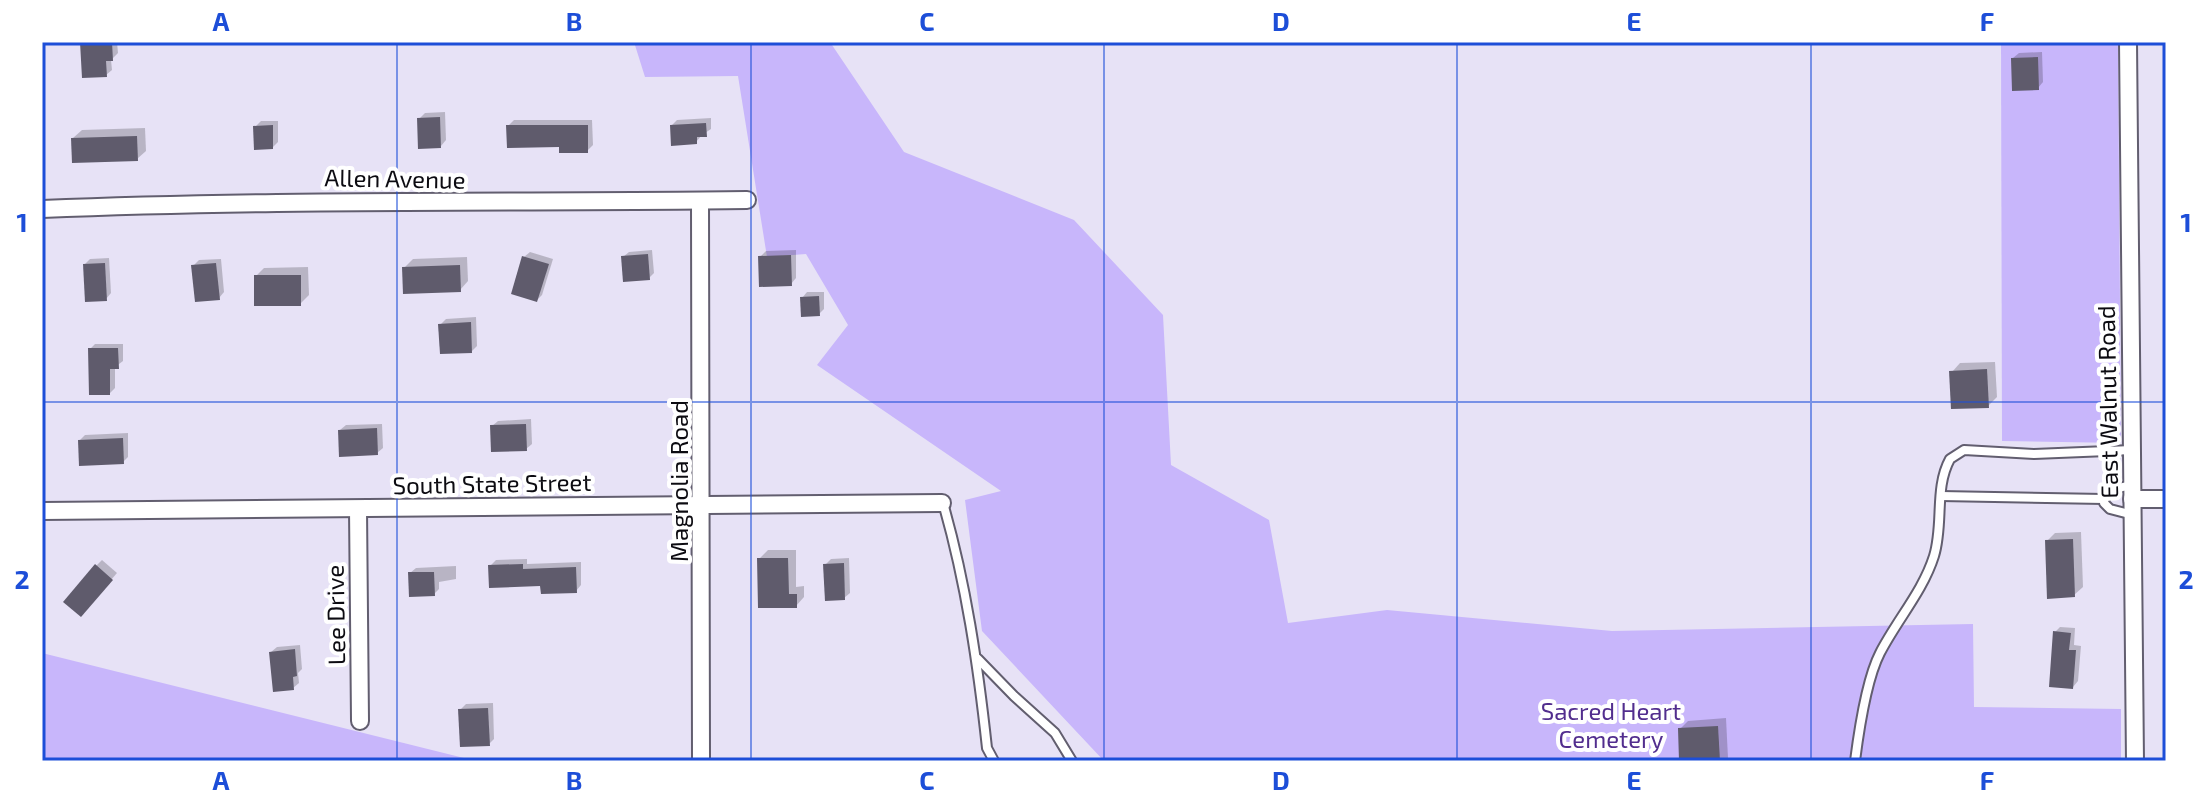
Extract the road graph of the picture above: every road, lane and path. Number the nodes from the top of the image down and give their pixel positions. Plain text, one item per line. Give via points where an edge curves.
1 (2128, 42) edge
2 (747, 200) dead end
3 (700, 201) junction
4 (42, 209) edge
5 (2132, 450) junction
6 (1941, 496) junction
7 (2104, 499) junction
8 (2166, 499) edge
9 (2132, 500) junction
10 (942, 503) joint
11 (702, 504) junction
12 (358, 509) junction
13 (42, 511) edge
14 (977, 658) junction
15 (360, 721) dead end
16 (701, 761) edge
17 (994, 761) edge
18 (1072, 761) edge
19 (1855, 761) edge
20 (2135, 761) edge

1 - 5 street, East Walnut Road
2 - 3 street, Allen Avenue
3 - 4 street, Allen Avenue via 301,201
3 - 11 street, Magnolia Road
5 - 6 lane via 1964,450 1950,459
5 - 9 street, East Walnut Road
6 - 7 lane
6 - 19 lane via 1935,553 1879,655
7 - 9 lane via 2114,490
7 - 9 lane via 2110,509
8 - 9 street
9 - 20 street, East Walnut Road
10 - 11 street, South State Street
10 - 14 lane
11 - 12 street, South State Street
11 - 16 street, Magnolia Road
12 - 13 street, South State Street
12 - 15 street, Lee Drive
14 - 17 lane via 987,748
14 - 18 lane via 1055,733

